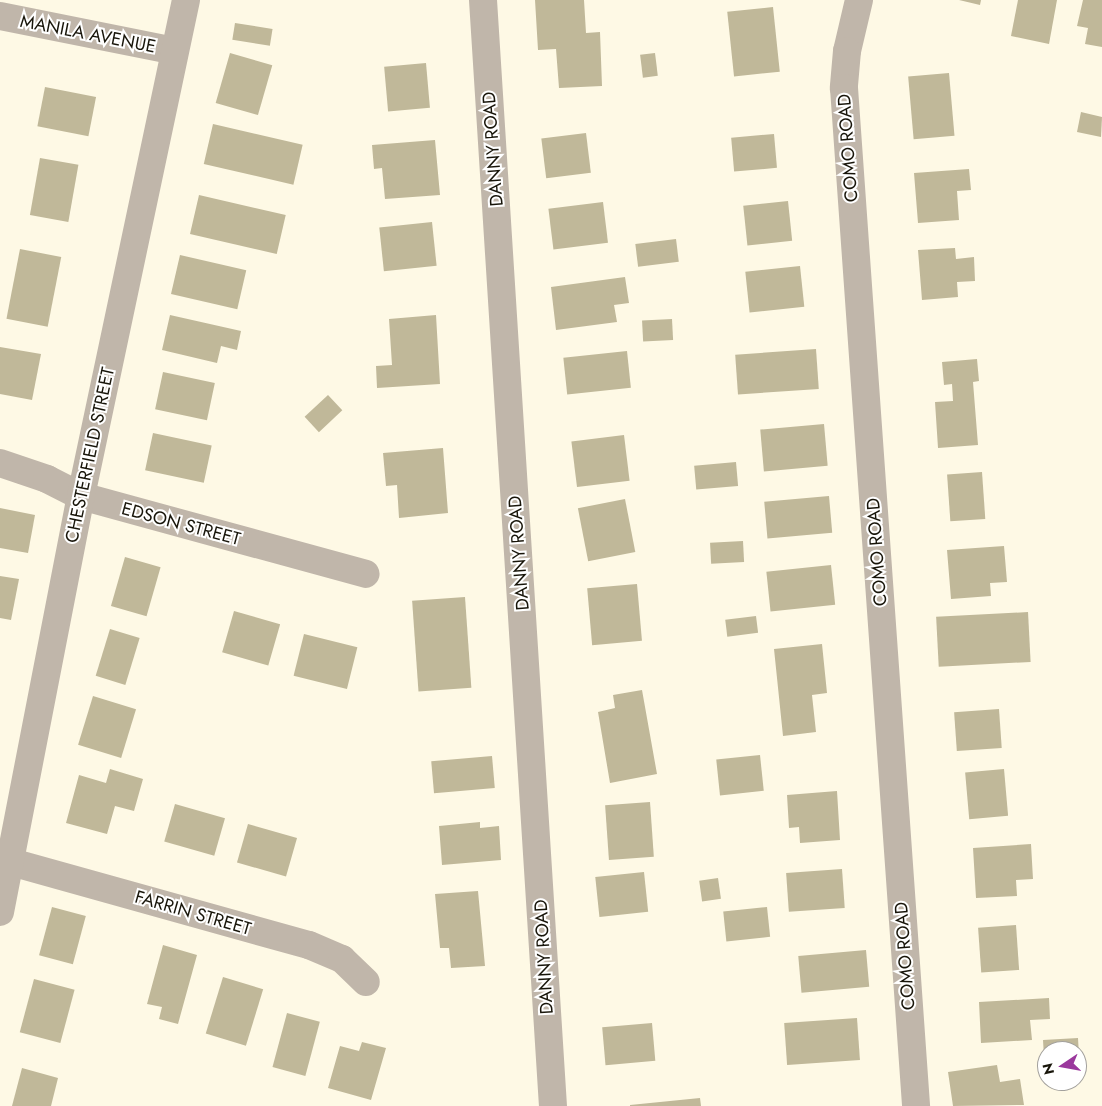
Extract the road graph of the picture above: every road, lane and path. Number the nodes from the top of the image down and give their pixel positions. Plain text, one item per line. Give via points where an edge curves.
1 (186, 0) edge
2 (483, 0) edge
3 (859, 0) edge
4 (0, 16) edge
5 (175, 51) junction
6 (0, 463) edge
7 (81, 496) junction
8 (366, 574) dead end
9 (11, 862) junction
10 (0, 912) edge
11 (366, 982) dead end
12 (553, 1106) edge
13 (916, 1106) edge

1 - 5 street, CHESTERFIELD STREET
2 - 12 street, DANNY ROAD
3 - 13 street, COMO ROAD via 847,51 844,88
4 - 5 street, MANILA AVENUE
5 - 7 street, CHESTERFIELD STREET
6 - 7 street, EDSON STREET via 46,479
7 - 8 street, EDSON STREET
7 - 9 street, CHESTERFIELD STREET
9 - 10 street, CHESTERFIELD STREET
9 - 11 street, FARRIN STREET via 309,945 342,959

